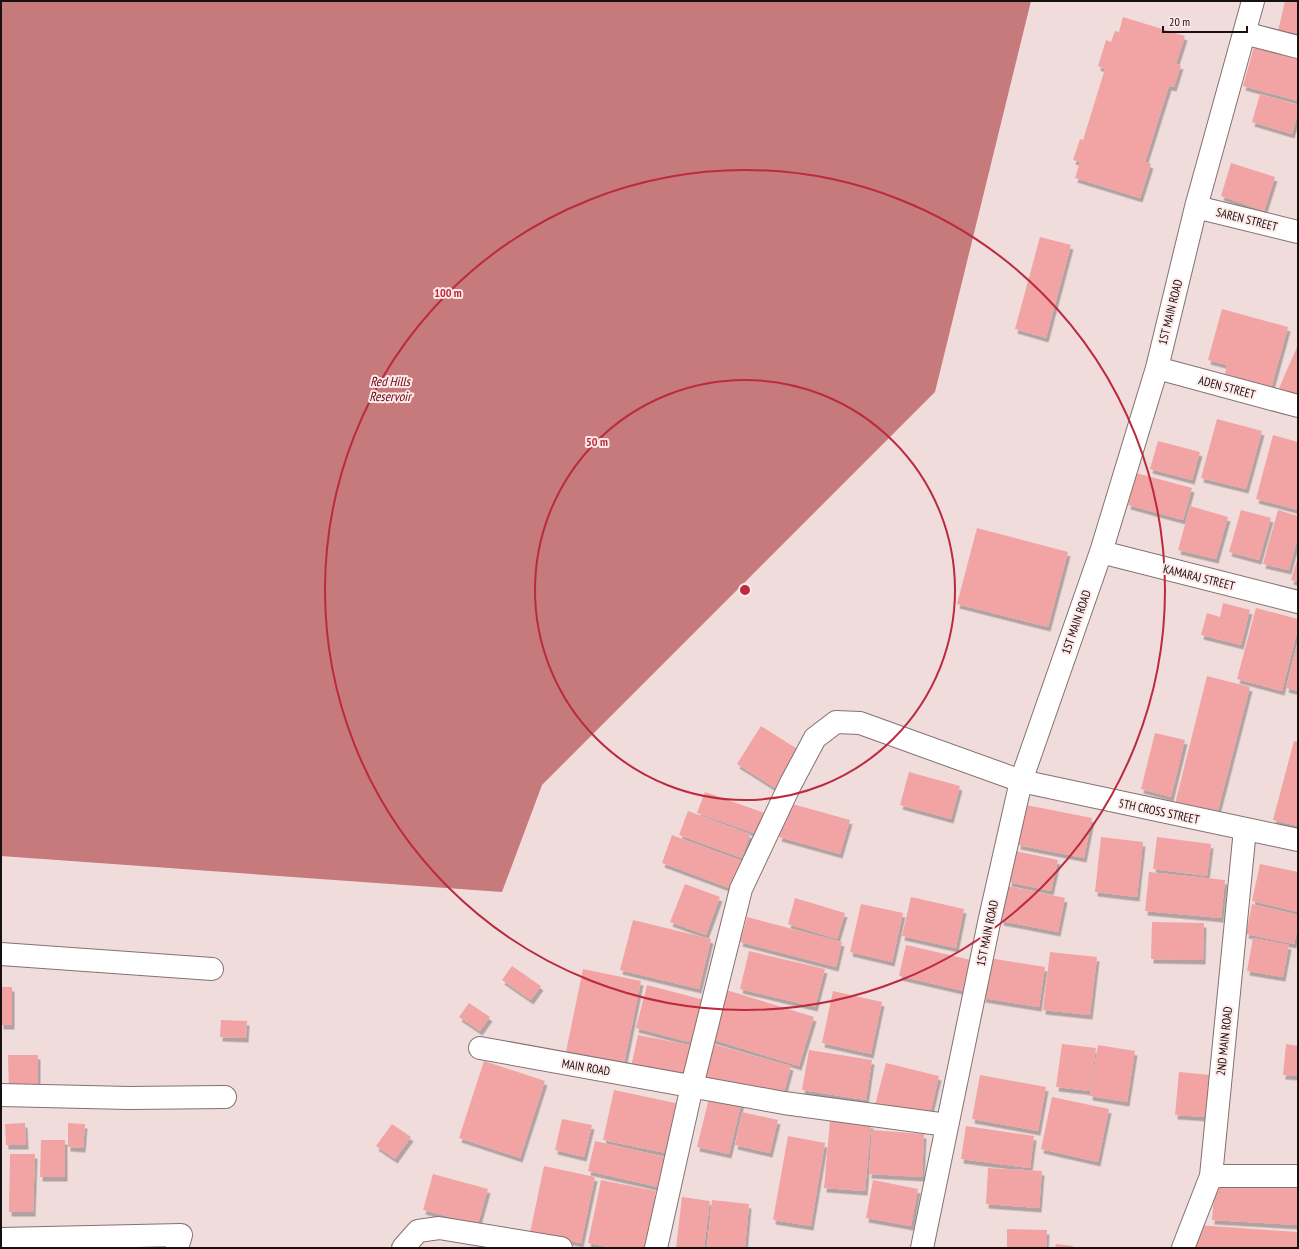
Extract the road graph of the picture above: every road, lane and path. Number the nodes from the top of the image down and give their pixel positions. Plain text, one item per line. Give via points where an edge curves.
1 (1253, 1) edge
2 (1244, 33) junction
3 (1298, 46) edge
4 (1196, 207) junction
5 (1298, 232) edge
6 (1157, 368) junction
7 (1298, 406) edge
8 (1101, 552) junction
9 (1298, 602) edge
10 (1021, 781) junction
11 (1245, 829) junction
12 (1298, 840) edge
13 (1, 954) edge
14 (212, 969) dead end
15 (480, 1048) dead end
16 (692, 1086) junction
17 (1, 1095) edge
18 (225, 1098) dead end
19 (947, 1125) junction
20 (1211, 1176) junction
21 (1298, 1176) edge
22 (1, 1239) edge
23 (179, 1241) edge
24 (403, 1248) edge
25 (561, 1248) edge
26 (656, 1248) edge
27 (922, 1248) edge
28 (1183, 1248) edge

1 - 2 street, 1ST MAIN ROAD
2 - 3 street
2 - 4 street, 1ST MAIN ROAD
4 - 5 street, SAREN STREET
4 - 6 street, 1ST MAIN ROAD
6 - 7 street, ADEN STREET
6 - 8 street, 1ST MAIN ROAD
8 - 9 street, KAMARAJ STREET
8 - 10 street, 1ST MAIN ROAD
10 - 11 street, 5TH CROSS STREET
10 - 16 street, 5TH CROSS STREET via 860,723 836,722 815,738 741,889
10 - 19 street, 1ST MAIN ROAD
11 - 12 street, 5TH CROSS STREET
11 - 20 street, 2ND MAIN ROAD
13 - 14 street
15 - 16 street, MAIN ROAD
16 - 19 street, MAIN ROAD via 784,1103
16 - 26 street, 5TH CROSS STREET
17 - 18 street
19 - 27 street, 1ST MAIN ROAD
20 - 21 street
20 - 28 street, 2ND MAIN ROAD
22 - 23 street
24 - 25 street via 418,1231 439,1228

